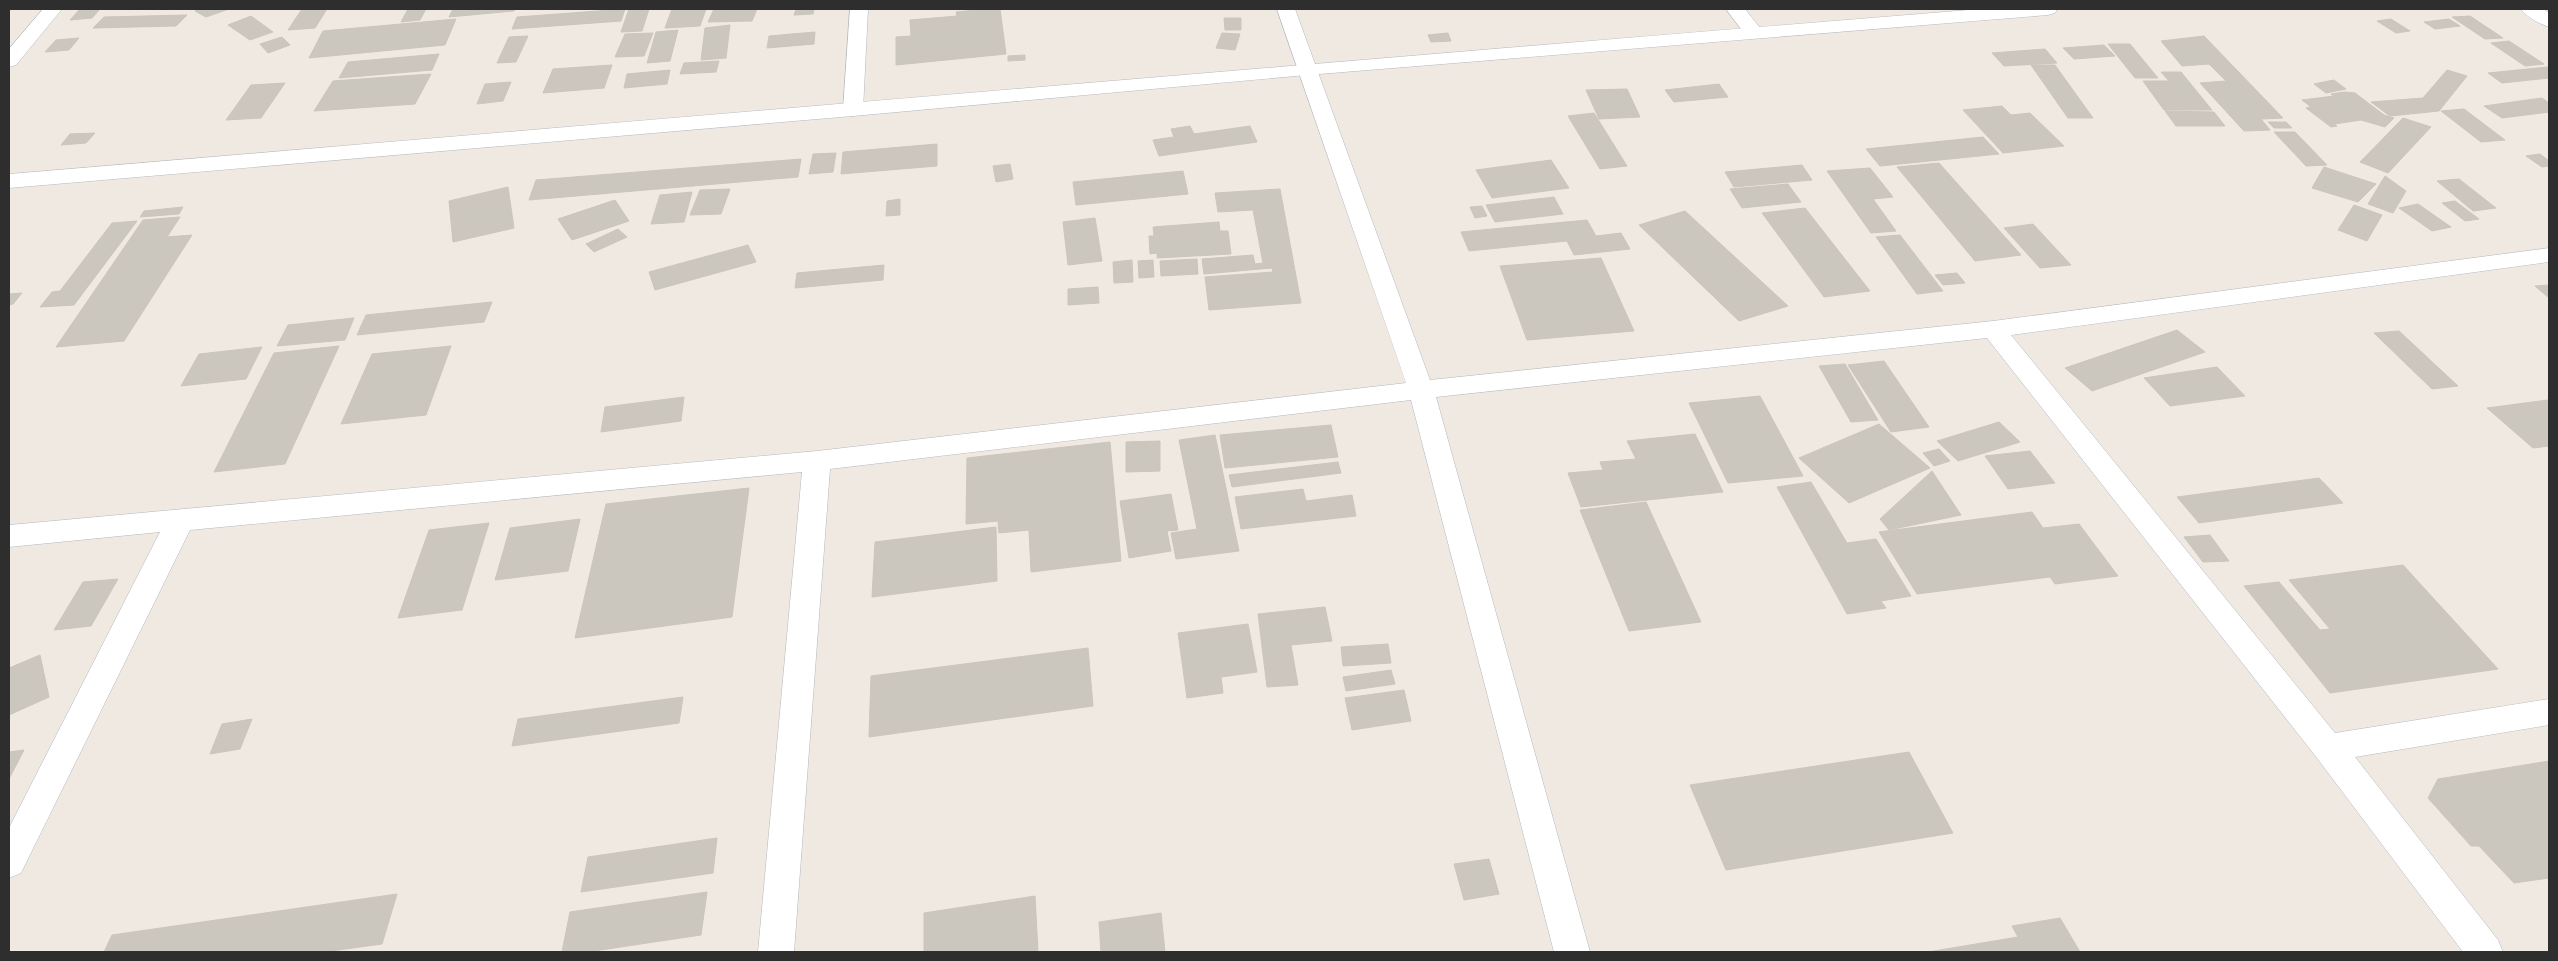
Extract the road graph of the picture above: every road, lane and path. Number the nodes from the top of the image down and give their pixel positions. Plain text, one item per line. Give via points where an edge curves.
1 (53, 9) edge
2 (859, 9) edge
3 (1286, 9) edge
4 (1735, 9) edge
5 (2048, 9) edge
6 (2530, 9) edge
7 (2549, 21) edge
8 (1754, 33) junction
9 (9, 61) edge
10 (1307, 69) junction
11 (853, 110) junction
12 (9, 181) edge
13 (2549, 255) edge
14 (1992, 329) junction
15 (1421, 390) junction
16 (817, 461) junction
17 (181, 519) junction
18 (9, 536) edge
19 (2549, 712) edge
20 (2328, 748) junction
21 (9, 862) edge
22 (776, 952) edge
23 (1572, 952) edge
24 (2485, 952) edge

1 - 9 street
2 - 11 street
3 - 10 street
4 - 8 street
5 - 8 street
6 - 7 street
8 - 10 street
10 - 11 street
10 - 15 street
11 - 12 street
13 - 14 street
14 - 15 street
14 - 20 street
15 - 16 street
15 - 23 street
16 - 17 street
16 - 22 street
17 - 18 street
17 - 21 street
19 - 20 street
20 - 24 street

